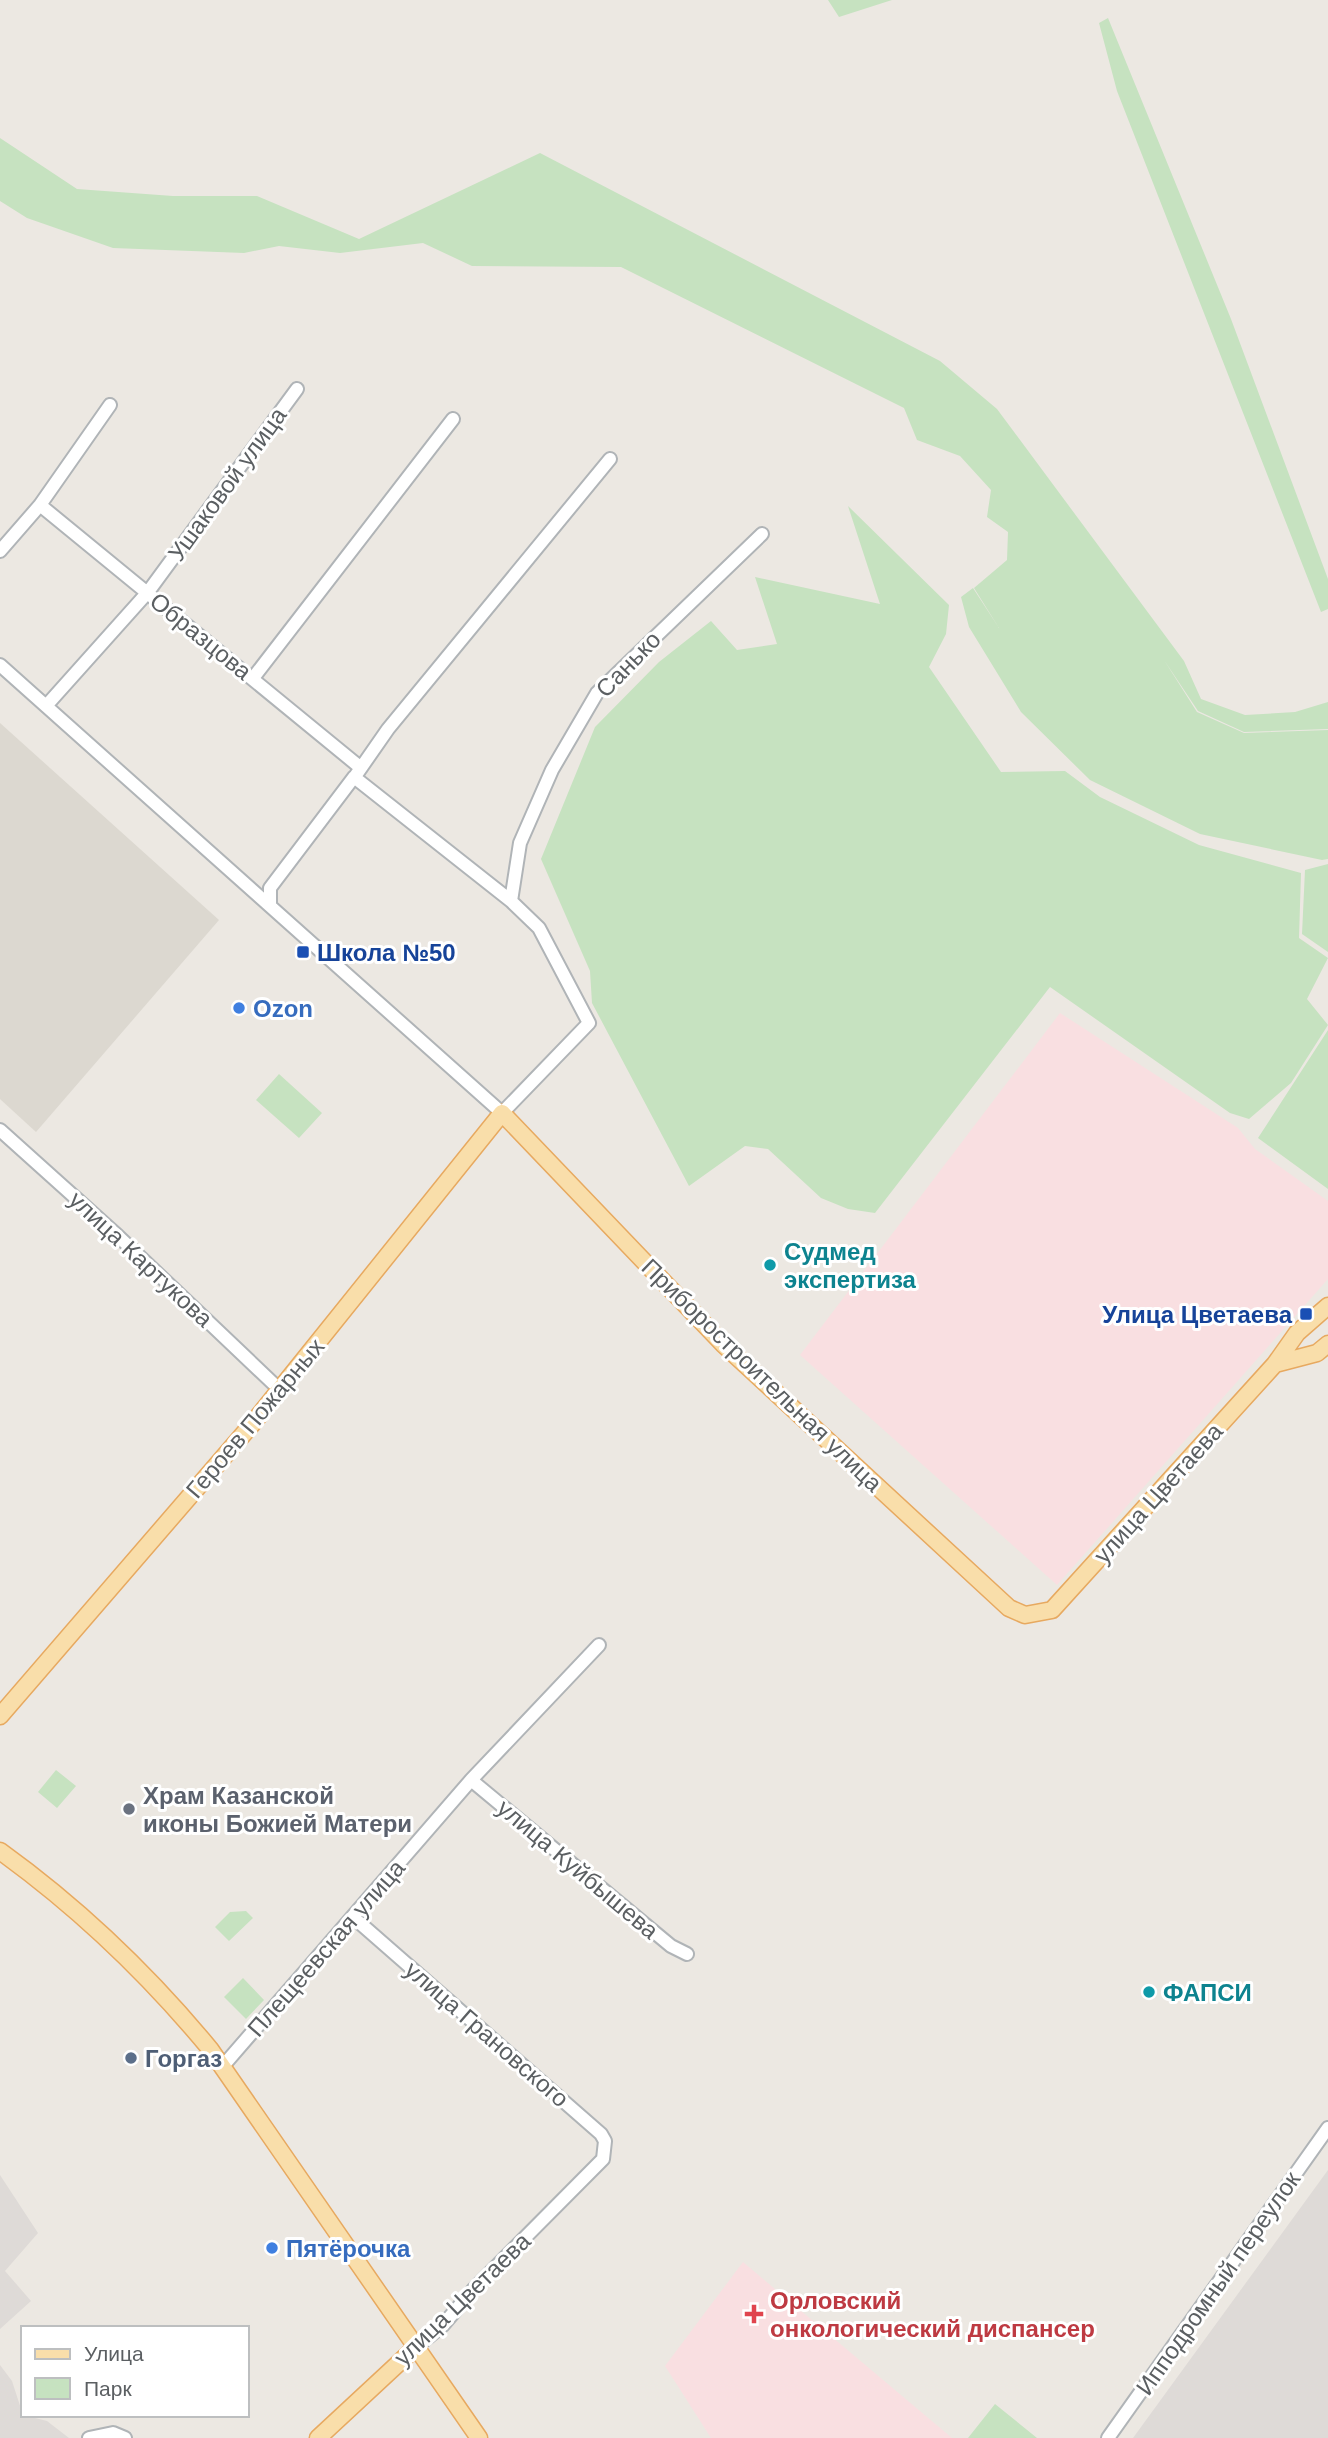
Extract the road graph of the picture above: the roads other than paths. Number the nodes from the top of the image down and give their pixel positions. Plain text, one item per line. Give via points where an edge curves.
1 (297, 389) dead end
2 (110, 405) dead end
3 (453, 419) dead end
4 (610, 459) dead end
5 (40, 505) junction
6 (762, 534) dead end
7 (0, 551) edge
8 (148, 592) junction
9 (0, 666) edge
10 (253, 678) junction
11 (46, 706) junction
12 (357, 773) junction
13 (511, 901) junction
14 (270, 903) junction
15 (502, 1113) junction
16 (0, 1130) edge
17 (1328, 1306) edge
18 (1297, 1333) junction
19 (1328, 1344) edge
20 (1313, 1354) junction
21 (1275, 1364) junction
22 (279, 1389) junction
23 (1037, 1614) joint
24 (599, 1645) dead end
25 (0, 1716) edge
26 (471, 1780) junction
27 (0, 1851) edge
28 (353, 1917) junction
29 (687, 1954) dead end
30 (223, 2066) junction
31 (1328, 2128) edge
32 (603, 2159) joint
33 (416, 2347) junction
34 (89, 2438) edge
35 (125, 2438) edge
36 (318, 2438) edge
37 (479, 2438) edge
38 (1108, 2438) edge

1 - 8 street, Ушаковой улица
2 - 5 street
3 - 10 street
4 - 12 street
5 - 7 street
5 - 8 street, Образцова
6 - 13 street, Санько via 597,693 552,770 520,843
8 - 10 street, Образцова
8 - 11 street, Ушаковой улица
9 - 11 street, Приборостроительная улица
10 - 12 street, Образцова
11 - 14 street, Приборостроительная улица
12 - 13 street
12 - 14 street via 270,888
13 - 15 street via 539,928 589,1023
14 - 15 street, Приборостроительная улица
15 - 22 main road, Героев Пожарных
15 - 23 main road, Приборостроительная улица via 753,1373 1009,1608
16 - 22 street, улица Картукова
17 - 18 main road, улица Цветаева
18 - 20 street via 1299,1349
18 - 21 main road, улица Цветаева
19 - 20 main road
20 - 21 main road
21 - 23 main road, улица Цветаева via 1052,1610
22 - 25 main road, Героев Пожарных
24 - 26 street, Плещеевская улица
26 - 28 street, Плещеевская улица
26 - 29 street, улица Куйбышева via 671,1947
27 - 30 main road via 101,1933
28 - 30 street, Плещеевская улица
28 - 32 street, улица Грановского via 601,2134
30 - 33 main road
31 - 38 street, Ипподромный переулок
32 - 33 street, улица Цветаева via 443,2325
33 - 36 main road, улица Цветаева
33 - 37 main road
34 - 35 street via 113,2433

